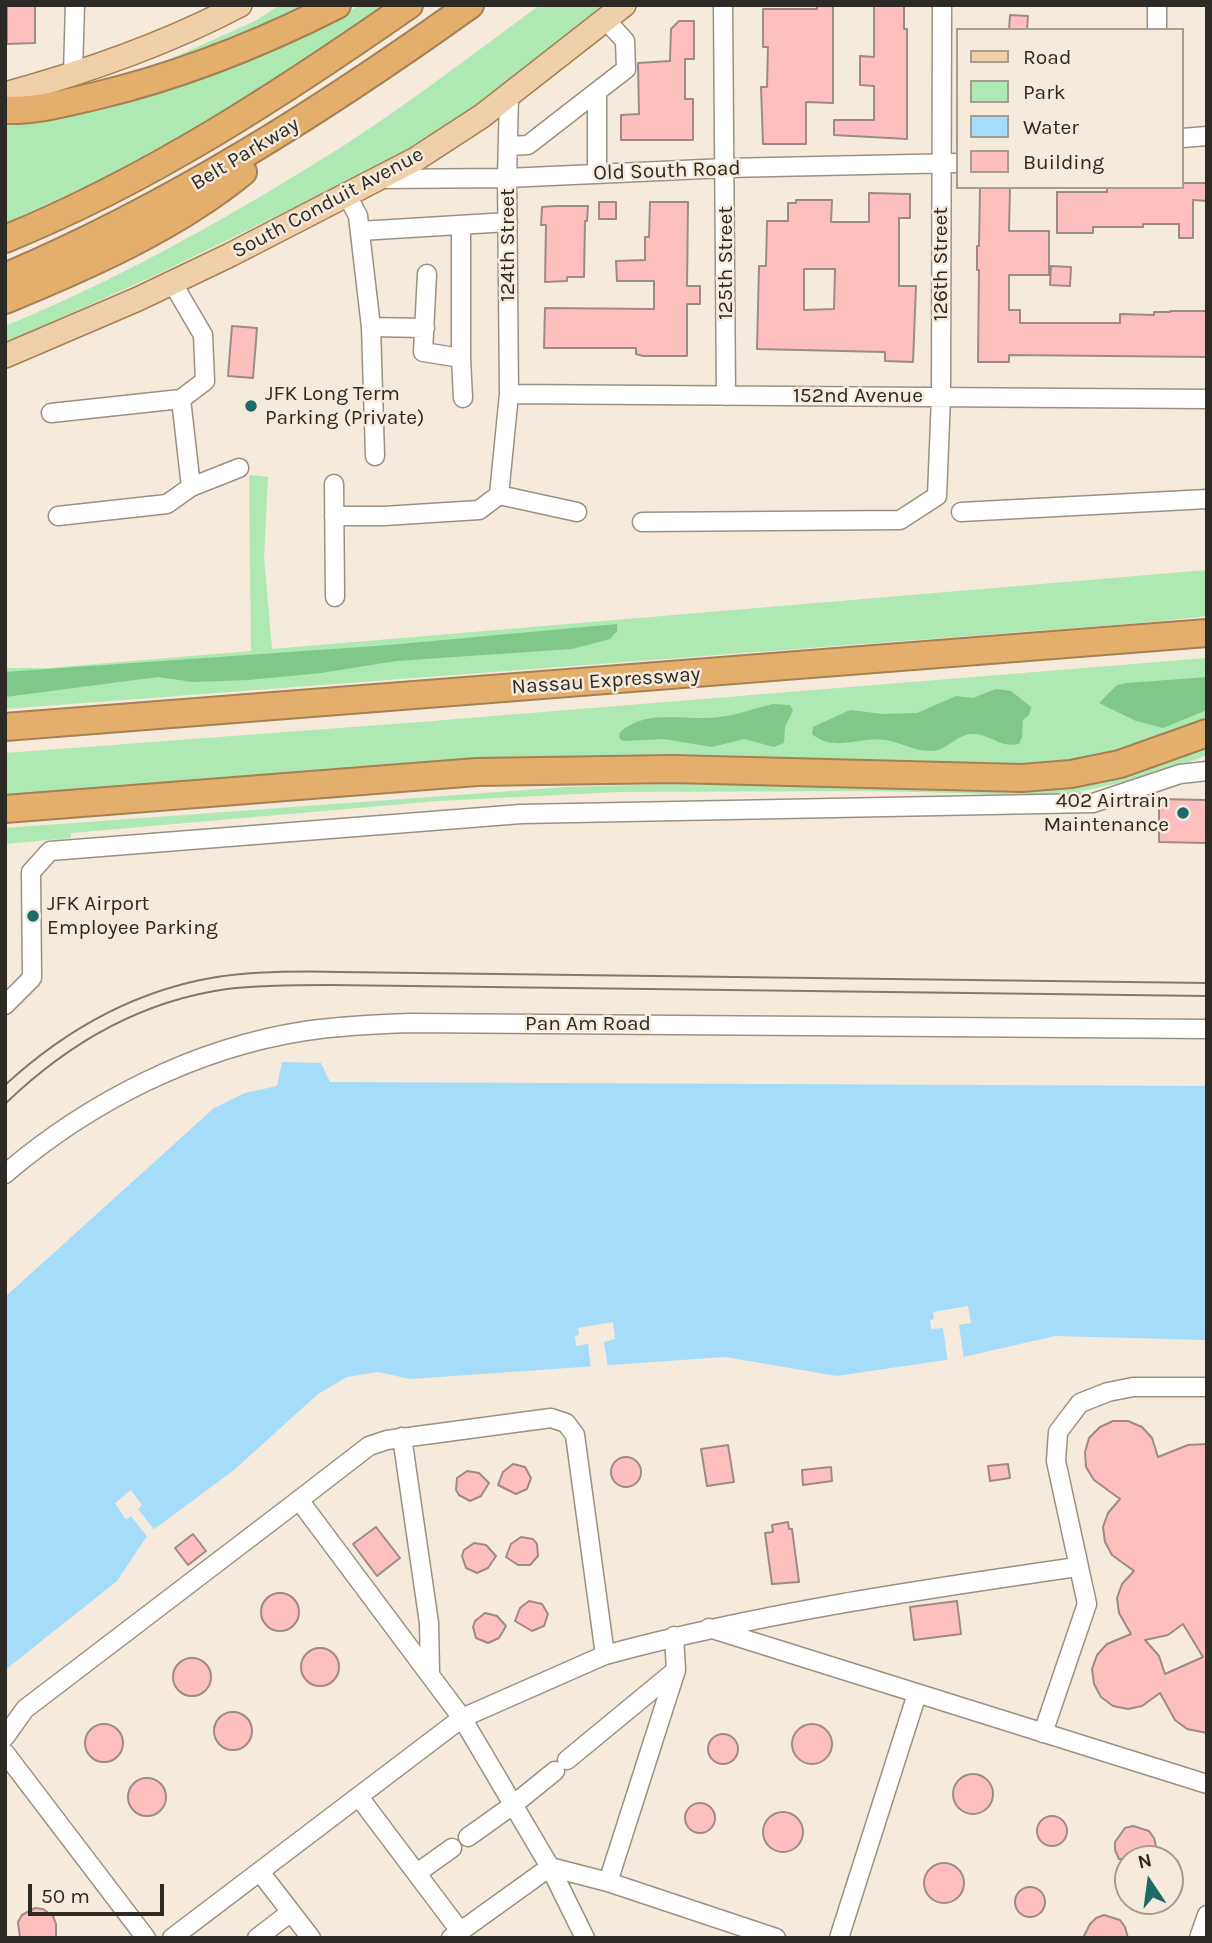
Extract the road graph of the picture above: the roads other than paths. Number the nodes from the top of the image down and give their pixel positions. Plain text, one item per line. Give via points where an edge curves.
1 (75, 5) edge
2 (240, 5) edge
3 (337, 5) edge
4 (409, 5) edge
5 (470, 5) edge
6 (624, 5) edge
7 (723, 5) edge
8 (942, 5) edge
9 (1157, 5) edge
10 (606, 20) junction
11 (1157, 28) edge
12 (73, 73) junction
13 (597, 92) junction
14 (5, 94) edge
15 (509, 96) junction
16 (321, 107) junction
17 (5, 110) edge
18 (1207, 136) edge
19 (1184, 138) edge
20 (508, 146) junction
21 (950, 164) edge
22 (726, 169) junction
23 (597, 174) junction
24 (507, 178) junction
25 (376, 179) junction
26 (347, 195) junction
27 (508, 222) junction
28 (461, 225) junction
29 (360, 231) junction
30 (5, 239) edge
31 (427, 274) dead end
32 (5, 277) edge
33 (172, 282) junction
34 (5, 300) edge
35 (370, 327) junction
36 (425, 328) junction
37 (5, 356) edge
38 (461, 358) junction
39 (509, 394) junction
40 (726, 396) junction
41 (941, 397) junction
42 (463, 398) dead end
43 (181, 399) junction
44 (1207, 399) edge
45 (51, 412) dead end
46 (375, 456) dead end
47 (239, 468) dead end
48 (334, 484) dead end
49 (191, 487) junction
50 (499, 495) junction
51 (1207, 499) edge
52 (577, 512) dead end
53 (961, 512) dead end
54 (58, 516) dead end
55 (334, 516) junction
56 (642, 522) dead end
57 (335, 597) dead end
58 (1207, 633) edge
59 (5, 727) edge
60 (1207, 733) edge
61 (1207, 771) edge
62 (5, 809) edge
63 (5, 1005) edge
64 (1207, 1029) edge
65 (5, 1174) edge
66 (1207, 1387) edge
67 (402, 1437) junction
68 (299, 1500) junction
69 (1077, 1567) junction
70 (709, 1628) junction
71 (674, 1636) junction
72 (605, 1655) junction
73 (676, 1670) junction
74 (430, 1674) junction
75 (917, 1694) junction
76 (462, 1718) junction
77 (1043, 1733) junction
78 (5, 1737) edge
79 (5, 1753) edge
80 (1207, 1784) edge
81 (359, 1797) junction
82 (513, 1805) junction
83 (468, 1837) dead end
84 (452, 1848) dead end
85 (550, 1867) junction
86 (260, 1872) junction
87 (416, 1873) junction
88 (608, 1882) junction
89 (291, 1912) junction
90 (1207, 1914) edge
91 (455, 1934) edge
92 (146, 1938) edge
93 (172, 1938) edge
94 (257, 1938) edge
95 (311, 1938) edge
96 (585, 1938) edge
97 (776, 1938) edge
98 (839, 1938) edge
99 (1199, 1938) edge

1 - 12 street
2 - 12 main road via 166,40
3 - 17 highway via 229,54 155,80 28,111
4 - 30 highway, Belt Parkway via 181,153
5 - 16 highway, Belt Parkway
6 - 10 main road, South Conduit Avenue
7 - 22 street, 125th Street
8 - 21 street, 126th Street
9 - 11 street
10 - 13 street via 625,41 626,69
10 - 15 main road, South Conduit Avenue
12 - 14 main road
13 - 20 street via 528,145
13 - 23 street
15 - 20 street, 124th Street
15 - 25 main road, South Conduit Avenue via 446,141
16 - 32 highway, Belt Parkway via 177,195
16 - 34 highway via 211,198 93,261
18 - 19 street
20 - 24 street, 124th Street
21 - 22 street, Old South Road
21 - 41 street, 126th Street
22 - 23 street, Old South Road
22 - 40 street, 125th Street
23 - 24 street, Old South Road
24 - 25 street, Old South Road
24 - 27 street, 124th Street
25 - 26 main road, South Conduit Avenue
26 - 29 street
26 - 33 main road, South Conduit Avenue
27 - 28 street
27 - 39 street, 124th Street
28 - 29 street
28 - 38 street
29 - 35 street
31 - 36 street
33 - 37 main road, South Conduit Avenue
33 - 43 street via 203,335 205,381
35 - 36 street
35 - 46 street
36 - 38 street via 424,352
38 - 42 street
39 - 40 street, 152nd Avenue
39 - 50 street, 124th Street
40 - 41 street, 152nd Avenue
41 - 44 street, 152nd Avenue
41 - 56 street, 126th Street via 937,496 900,520
43 - 45 street
43 - 49 street
47 - 49 street
48 - 55 street
49 - 54 street via 167,505
50 - 52 street
50 - 55 street via 479,510
51 - 53 street
55 - 57 street
58 - 59 highway, Nassau Expressway
60 - 62 highway via 1121,764 1045,777 544,769
61 - 63 street via 1180,774 1093,803 521,814 50,851 31,872 32,978
64 - 65 street, Pan Am Road via 411,1023 323,1029 246,1045 152,1079 77,1120
66 - 69 street via 1133,1387 1108,1392 1080,1403 1058,1432 1056,1461
67 - 68 street via 369,1446
67 - 72 street via 551,1418 566,1423 575,1435
67 - 74 street via 429,1623
68 - 74 street
68 - 78 street via 25,1709
69 - 70 street via 863,1598
69 - 77 street via 1087,1604
70 - 71 street
70 - 75 street
71 - 72 street
71 - 73 street
72 - 76 street
73 - 82 street
73 - 88 street
74 - 76 street
75 - 77 street
75 - 98 street
76 - 81 street
76 - 82 street
77 - 80 street
79 - 92 street
81 - 86 street
81 - 87 street
82 - 83 street
82 - 85 street
84 - 87 street
85 - 88 street
85 - 91 street
85 - 96 street
86 - 89 street
86 - 93 street
87 - 91 street
88 - 97 street
89 - 94 street
89 - 95 street
90 - 99 street

